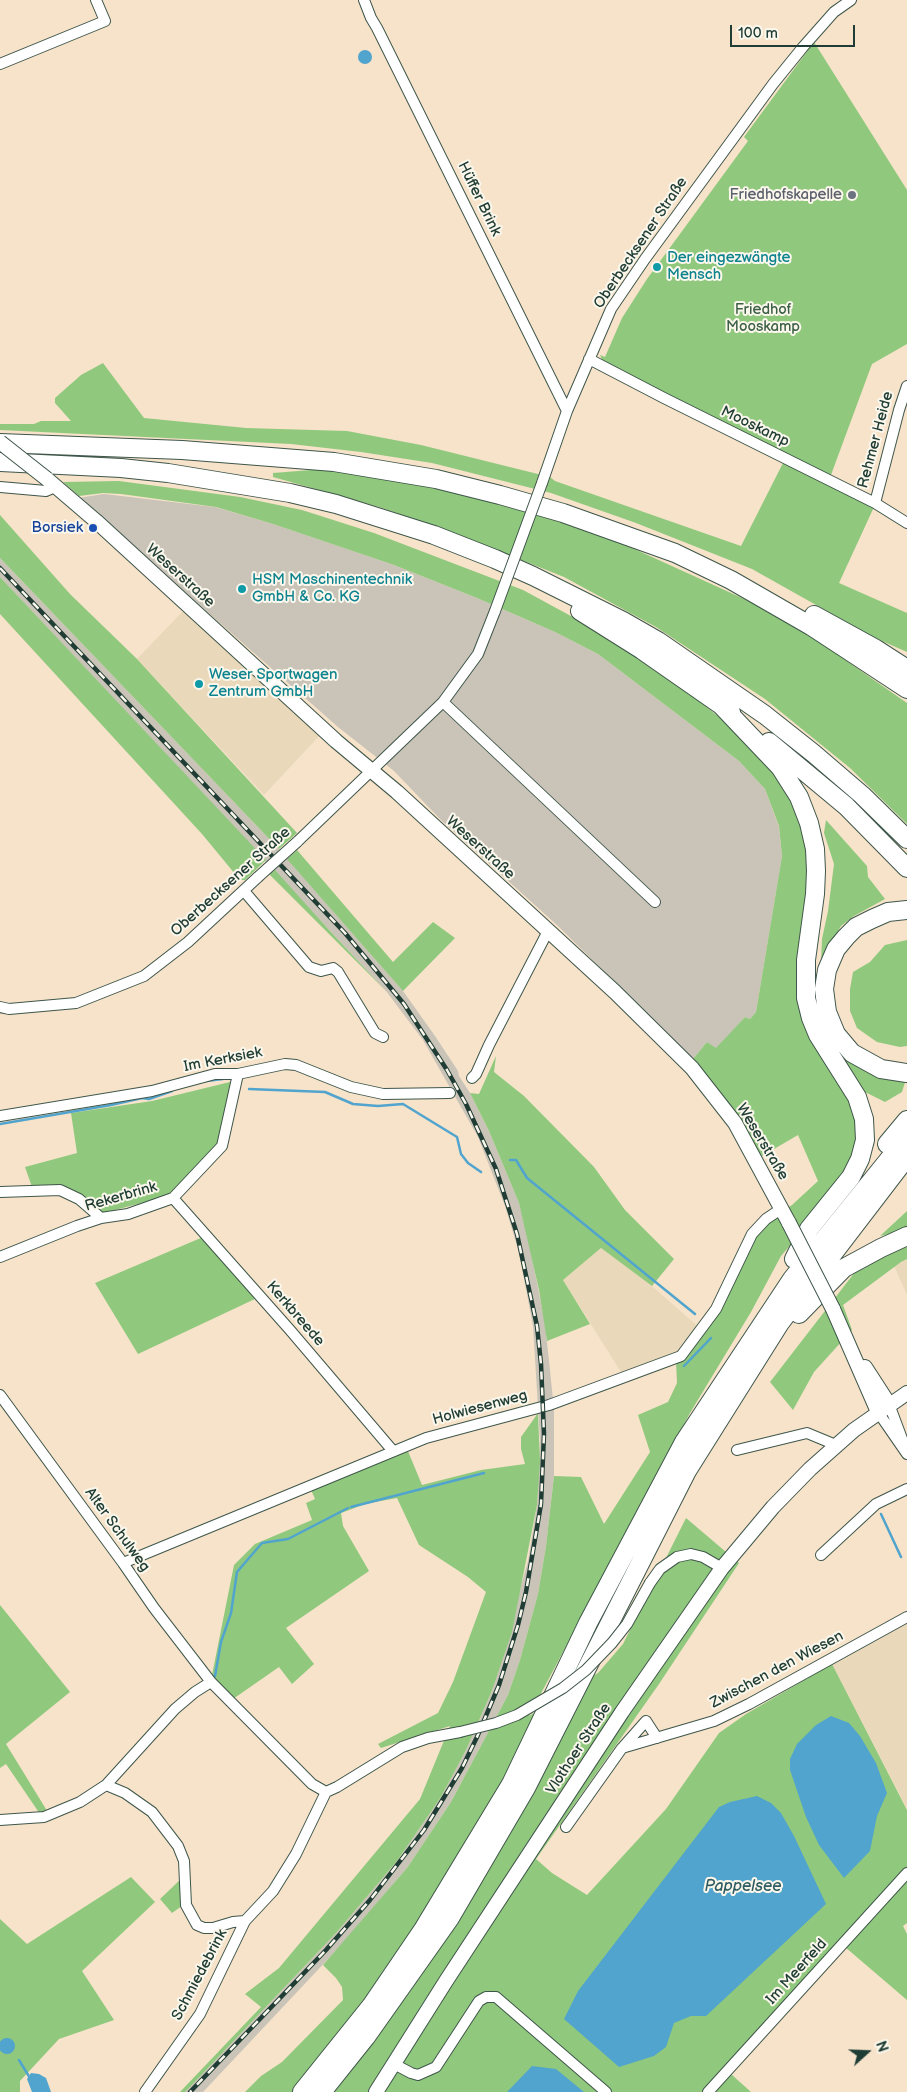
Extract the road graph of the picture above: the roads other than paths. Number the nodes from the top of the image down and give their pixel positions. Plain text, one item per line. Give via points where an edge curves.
1 (96, 0) edge
2 (364, 0) edge
3 (851, 0) edge
4 (0, 64) edge
5 (589, 359) junction
6 (907, 386) edge
7 (566, 411) junction
8 (0, 442) edge
9 (0, 462) edge
10 (51, 483) junction
11 (0, 487) edge
12 (875, 502) junction
13 (907, 523) edge
14 (533, 576) junction
15 (731, 580) junction
16 (876, 649) junction
17 (907, 662) edge
18 (907, 669) edge
19 (907, 689) edge
20 (443, 702) junction
21 (721, 705) junction
22 (372, 770) junction
23 (907, 839) edge
24 (907, 868) edge
25 (244, 891) junction
26 (655, 902) dead end
27 (907, 910) edge
28 (548, 931) junction
29 (0, 1008) edge
30 (383, 1037) dead end
31 (907, 1073) edge
32 (238, 1074) junction
33 (472, 1078) dead end
34 (450, 1093) dead end
35 (0, 1116) edge
36 (907, 1120) edge
37 (907, 1137) edge
38 (907, 1157) edge
39 (907, 1173) edge
40 (0, 1192) edge
41 (173, 1198) junction
42 (781, 1209) junction
43 (101, 1218) junction
44 (907, 1236) edge
45 (0, 1258) edge
46 (790, 1267) junction
47 (798, 1314) junction
48 (907, 1392) edge
49 (0, 1395) edge
50 (883, 1408) junction
51 (684, 1442) junction
52 (836, 1445) junction
53 (737, 1450) dead end
54 (393, 1451) junction
55 (907, 1453) edge
56 (687, 1471) junction
57 (907, 1489) edge
58 (821, 1555) dead end
59 (123, 1563) junction
60 (722, 1568) junction
61 (907, 1617) edge
62 (211, 1682) junction
63 (657, 1738) junction
64 (622, 1748) junction
65 (106, 1785) junction
66 (326, 1792) junction
67 (0, 1820) edge
68 (566, 1828) dead end
69 (907, 1873) edge
70 (245, 1921) junction
71 (394, 2064) junction
72 (145, 2092) edge
73 (302, 2092) edge
74 (322, 2092) edge
75 (376, 2092) edge
76 (606, 2092) edge
77 (708, 2092) edge

1 - 4 street via 105,21
2 - 7 street, Hüffer Brink
3 - 5 street, Oberbecksener Straße via 834,12 802,47 714,164 611,309
5 - 7 street, Oberbecksener Straße
5 - 12 street, Mooskamp
6 - 12 street, Rehmer Heide
7 - 20 street, Oberbecksener Straße, bridge via 478,654
8 - 10 street, Weserstraße, bridge
8 - 15 highway via 246,454 334,462 436,480 563,513 675,553
9 - 14 highway via 168,473 290,493 434,535
10 - 11 street via 46,491
10 - 22 street, Weserstraße
12 - 13 street, Mooskamp
14 - 21 highway
14 - 23 highway via 658,641 765,715 862,794
15 - 16 highway via 777,595
15 - 19 highway via 811,626
16 - 17 highway
16 - 18 highway
20 - 22 street, Oberbecksener Straße
20 - 26 street
21 - 24 highway via 846,806
21 - 46 highway via 780,767 799,797 809,823 816,894 806,960 806,998 818,1035 857,1097 864,1119 860,1159 851,1177 810,1229
22 - 25 street, Oberbecksener Straße, bridge
22 - 28 street, Weserstraße
25 - 29 street, Oberbecksener Straße via 188,942 144,976 76,1003
25 - 30 street via 309,967 321,971 332,968 338,972 375,1033
27 - 31 highway via 888,912 856,927 836,949 827,970 824,989 827,1012 836,1034 852,1053 881,1069
28 - 33 street
28 - 42 street, Weserstraße via 692,1068 735,1123
32 - 34 street, Im Kerksiek via 285,1064 296,1065 351,1087 383,1094
32 - 35 street, Im Kerksiek via 214,1074 152,1091
32 - 41 street, Rekerbrink via 222,1146
36 - 46 highway
37 - 51 highway via 792,1279
38 - 56 highway via 780,1323
39 - 47 highway
40 - 43 street via 60,1190 79,1199
41 - 43 street, Rekerbrink via 128,1214
41 - 54 street, Kerkbreede
42 - 50 street, Weserstraße, bridge
42 - 54 street, Holwiesenweg via 752,1234 716,1309 681,1356 549,1405 426,1438
43 - 45 street, Rekerbrink
44 - 47 highway via 844,1268
46 - 51 highway via 703,1394
47 - 56 highway via 721,1429
48 - 50 street, Vlothoer Straße
49 - 59 street, Alter Schulweg
50 - 52 street, Vlothoer Straße
50 - 55 street, Weserstraße
51 - 73 highway via 588,1623 511,1784 424,1928 371,2006
52 - 53 street via 807,1433
52 - 60 street, Vlothoer Straße via 773,1507
54 - 59 street, Holwiesenweg
56 - 74 highway via 526,1788 450,1918 366,2037
57 - 58 street via 876,1504
59 - 62 street, Alter Schulweg
60 - 66 street, bridge via 691,1554 677,1558 660,1569 612,1643 563,1688 517,1715 496,1723 428,1738 402,1748
60 - 71 street, Vlothoer Straße via 622,1712
61 - 63 street, Zwischen den Wiesen via 714,1721
62 - 65 street via 175,1709
62 - 66 street, Alter Schulweg via 312,1784
63 - 64 street, Zwischen den Wiesen
63 - 64 street via 646,1721
64 - 68 street
65 - 67 street via 80,1802 44,1818
65 - 70 street via 125,1793 152,1812 178,1846 184,1861 186,1904 197,1925 212,1928
66 - 70 street, Schmiedebrink via 296,1854 273,1891
69 - 77 street, Im Meerfeld
70 - 72 street, Schmiedebrink via 200,2014
71 - 75 street, Vlothoer Straße
71 - 76 street via 418,2075 436,2068 479,2001 496,1997

